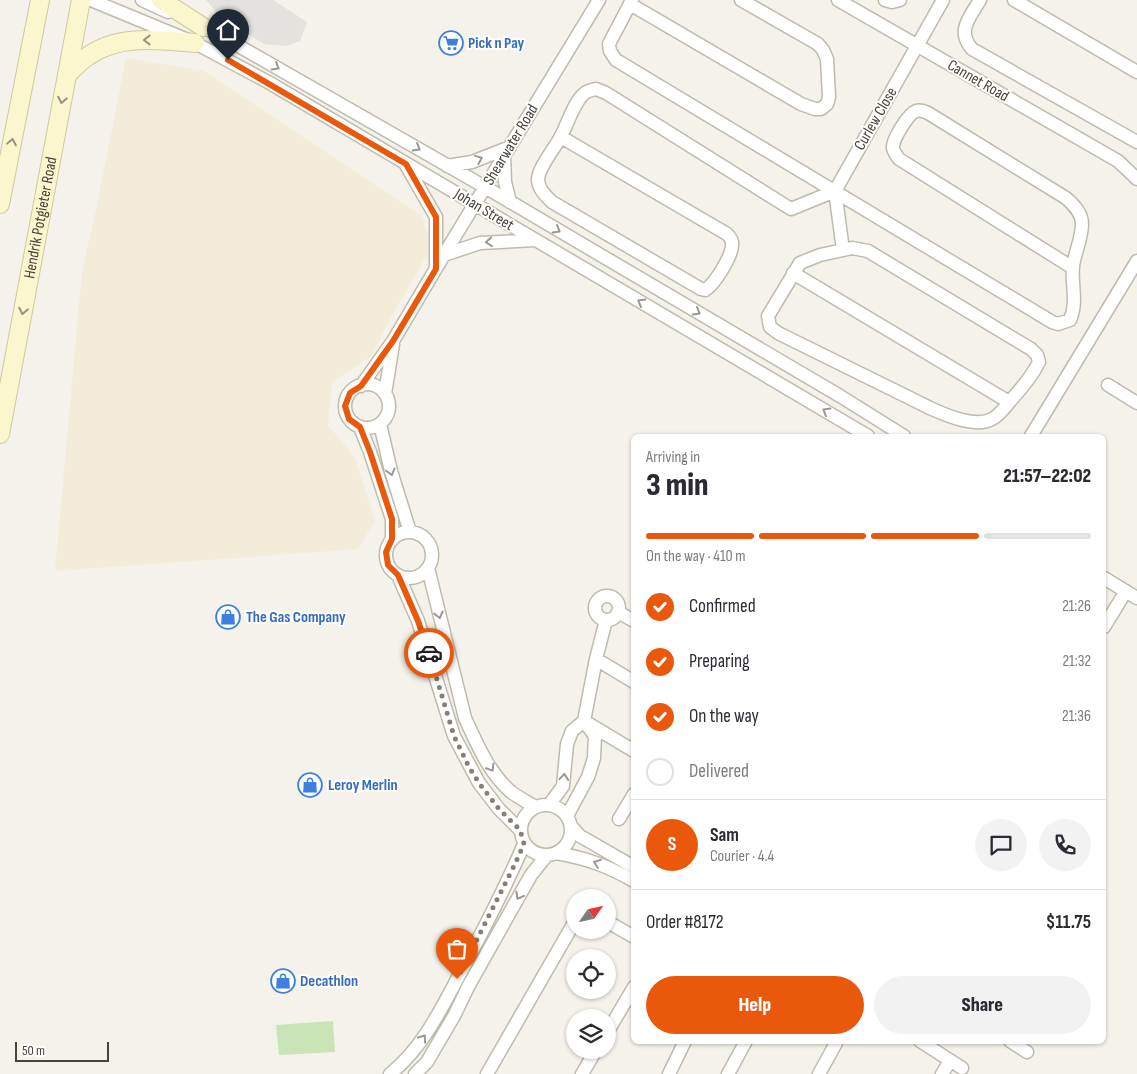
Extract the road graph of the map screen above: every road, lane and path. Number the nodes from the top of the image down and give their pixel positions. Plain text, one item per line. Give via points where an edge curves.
1 (40, 0) edge
2 (81, 0) edge
3 (91, 0) edge
4 (142, 0) edge
5 (161, 0) edge
6 (599, 0) edge
7 (741, 0) edge
8 (838, 0) edge
9 (884, 0) edge
10 (900, 0) edge
11 (944, 0) edge
12 (980, 0) edge
13 (1014, 0) edge
14 (631, 2) edge
15 (199, 35) junction
16 (918, 47) junction
17 (1137, 72) edge
18 (67, 74) junction
19 (561, 137) junction
20 (1137, 142) edge
21 (507, 151) junction
22 (1118, 161) junction
23 (406, 164) junction
24 (1137, 165) edge
25 (447, 166) junction
26 (1137, 178) edge
27 (485, 187) junction
28 (835, 191) junction
29 (510, 202) junction
30 (0, 204) edge
31 (475, 204) junction
32 (536, 240) junction
33 (843, 250) junction
34 (444, 255) junction
35 (1137, 261) edge
36 (1073, 268) junction
37 (436, 269) junction
38 (793, 273) junction
39 (393, 341) junction
40 (1081, 356) junction
41 (1108, 385) dead end
42 (361, 386) junction
43 (385, 394) junction
44 (1009, 402) junction
45 (1137, 403) edge
46 (380, 424) junction
47 (360, 427) junction
48 (0, 434) edge
49 (865, 434) edge
50 (901, 434) edge
51 (1032, 434) edge
52 (1037, 434) edge
53 (410, 532) junction
54 (392, 539) junction
55 (428, 568) junction
56 (398, 575) junction
57 (1106, 579) edge
58 (1132, 594) edge
59 (618, 612) junction
60 (606, 620) junction
61 (631, 620) edge
62 (1106, 625) edge
63 (596, 658) junction
64 (631, 680) edge
65 (584, 721) junction
66 (631, 749) edge
67 (631, 799) edge
68 (549, 805) junction
69 (535, 807) junction
70 (619, 819) dead end
71 (569, 821) junction
72 (520, 830) junction
73 (524, 844) junction
74 (552, 854) junction
75 (631, 865) edge
76 (631, 879) edge
77 (616, 927) edge
78 (631, 935) edge
79 (566, 937) edge
80 (631, 992) edge
81 (616, 1017) edge
82 (684, 1044) edge
83 (744, 1044) edge
84 (834, 1044) edge
85 (924, 1044) edge
86 (1015, 1044) edge
87 (1027, 1052) dead end
88 (591, 1059) edge
89 (950, 1061) junction
90 (962, 1068) dead end
91 (390, 1074) edge
92 (415, 1074) edge
93 (487, 1074) edge
94 (582, 1074) edge
95 (669, 1074) edge
96 (728, 1074) edge
97 (819, 1074) edge
98 (942, 1074) edge

30 -> 1 main road
2 - 18 main road, Hendrik Potgieter Road
3 - 15 street, Johan Street
4 - 15 street, Johan Street
5 - 15 main road
6 - 21 street, Shearwater Road
7 - 14 street via 818,44 823,50 827,59 829,97 821,109 802,104
8 - 16 street, Cannet Road
9 - 10 street
11 - 16 street, Curlew Close
12 - 20 street via 964,34 972,49
13 - 17 street
14 - 28 street via 609,44 616,60
15 -> 18 main road via 145,39 104,47
15 - 23 street, Johan Street via 268,82
15 -> 25 street, Johan Street via 279,68
16 - 22 street, Cannet Road
16 - 28 street, Curlew Close
18 -> 48 main road, Hendrik Potgieter Road
19 - 19 street via 538,179 540,188 552,202 701,289 712,286 732,245 727,234
19 - 28 street via 580,99 586,92 596,89 791,209
25 -> 21 street
21 - 27 street, Shearwater Road
21 - 29 street via 505,182
22 - 24 street, Cannet Road
22 - 26 street, Cannet Road
23 - 31 street, Johan Street
23 - 37 street via 436,217
25 - 27 street, Johan Street
27 - 29 street, Johan Street
27 - 31 street, Shearwater Road
28 - 33 street
28 - 36 street via 1058,324 1070,320 1073,312
29 -> 50 street, Johan Street
31 - 32 street, Johan Street
31 - 34 street, Shearwater Road
32 -> 34 street via 480,243
49 -> 32 street, Johan Street
33 - 38 street via 809,258 800,263
33 - 44 street via 868,251 1031,349 1039,362
34 - 37 street, Shearwater Road
35 - 40 street
36 - 36 street via 1082,224 1075,206 928,113 919,110 908,118 894,141 893,148 899,159
37 - 39 street, Shearwater Road
38 - 44 street
38 - 44 street via 768,316 770,327 778,333 955,419 984,422 993,419
39 - 42 street, Shearwater Road
39 - 43 street, Shearwater Road
40 - 51 street
40 - 52 street
41 - 45 street
42 - 43 street via 374,386
42 - 47 street via 350,393 345,406 349,419
43 - 46 street via 388,414
46 - 47 street
46 -> 53 street
47 - 54 street via 392,519
53 - 54 street
53 - 55 street via 428,542 432,555
54 - 56 street via 386,558
55 - 56 street via 417,576
55 -> 69 street via 465,718 475,741 494,774 509,790
56 - 72 street via 421,629 454,736 479,783
57 - 58 street
58 - 62 street
59 - 60 street
59 - 60 street via 617,601 603,597 595,610
59 - 61 street
60 - 63 street
63 - 64 street
63 - 65 street
65 - 66 street
68 -> 65 street via 563,786 567,744 572,731
65 - 71 street via 594,736 594,758
67 - 70 street
68 - 69 street
68 - 71 street via 562,810
69 - 72 street via 524,816
71 - 74 street via 567,844
71 - 75 street via 580,836
72 - 73 street
73 - 74 street via 535,853
91 -> 73 street via 432,1026
76 -> 74 street via 581,857
74 -> 92 street via 531,875 454,1016 427,1062
77 - 78 street
79 - 93 street
80 - 81 street
82 - 95 street
83 - 96 street
84 - 97 street
85 - 89 street
86 - 87 street
88 - 94 street
89 - 90 street
89 - 98 street

